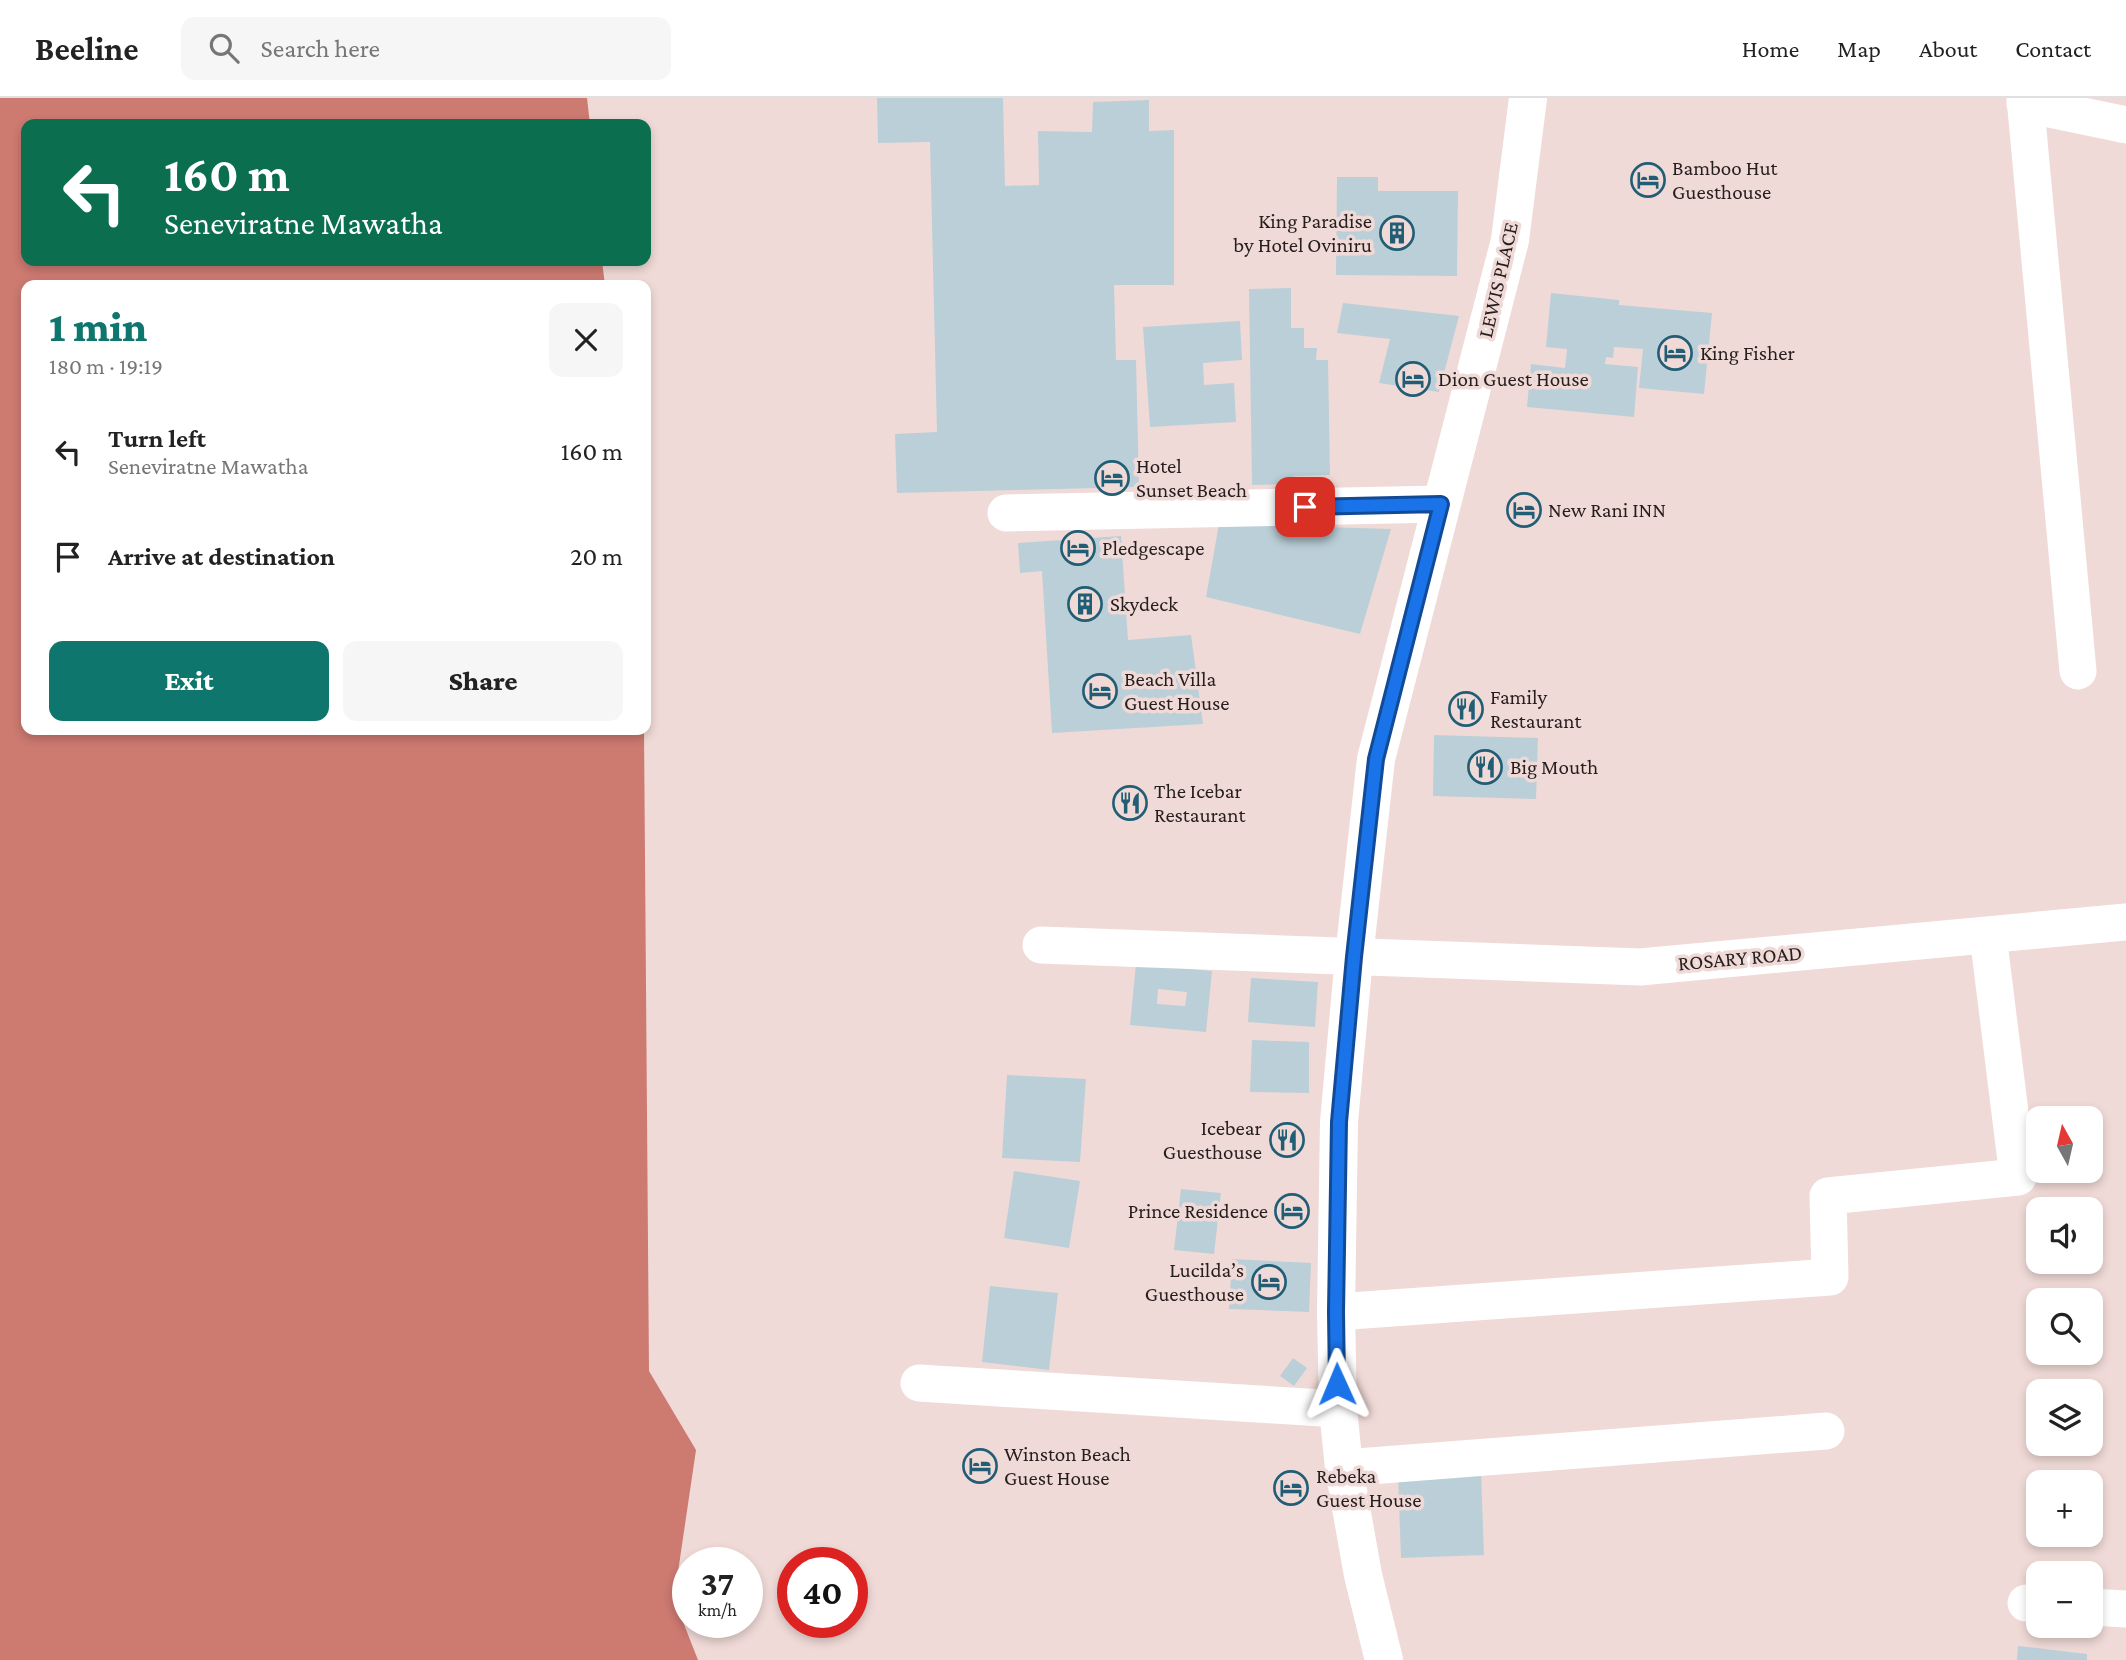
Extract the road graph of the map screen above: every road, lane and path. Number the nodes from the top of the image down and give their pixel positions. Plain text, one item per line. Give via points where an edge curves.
1 (1528, 98) edge
2 (2025, 101) edge
3 (2126, 125) edge
4 (1441, 504) junction
5 (1006, 513) dead end
6 (2078, 671) dead end
7 (2126, 922) edge
8 (1988, 935) junction
9 (1041, 945) dead end
10 (1354, 957) junction
11 (1336, 1312) junction
12 (919, 1383) dead end
13 (1338, 1409) junction
14 (1826, 1431) dead end
15 (1345, 1468) junction
16 (2103, 1608) edge
17 (2126, 1609) edge
18 (1384, 1660) edge

1 - 4 street, LEWIS PLACE via 1510,240
2 - 3 street
2 - 6 street
4 - 5 street
4 - 10 street, LEWIS PLACE via 1376,759
7 - 8 street, ROSARY ROAD
8 - 10 street, ROSARY ROAD via 1640,967
8 - 11 street via 2018,1177 1828,1196 1829,1277
9 - 10 street, ROSARY ROAD
10 - 11 street, LEWIS PLACE via 1339,1122
11 - 13 street, LEWIS PLACE
12 - 13 street
13 - 15 street, LEWIS PLACE
14 - 15 street
15 - 18 street, LEWIS PLACE via 1363,1575
16 - 17 street

